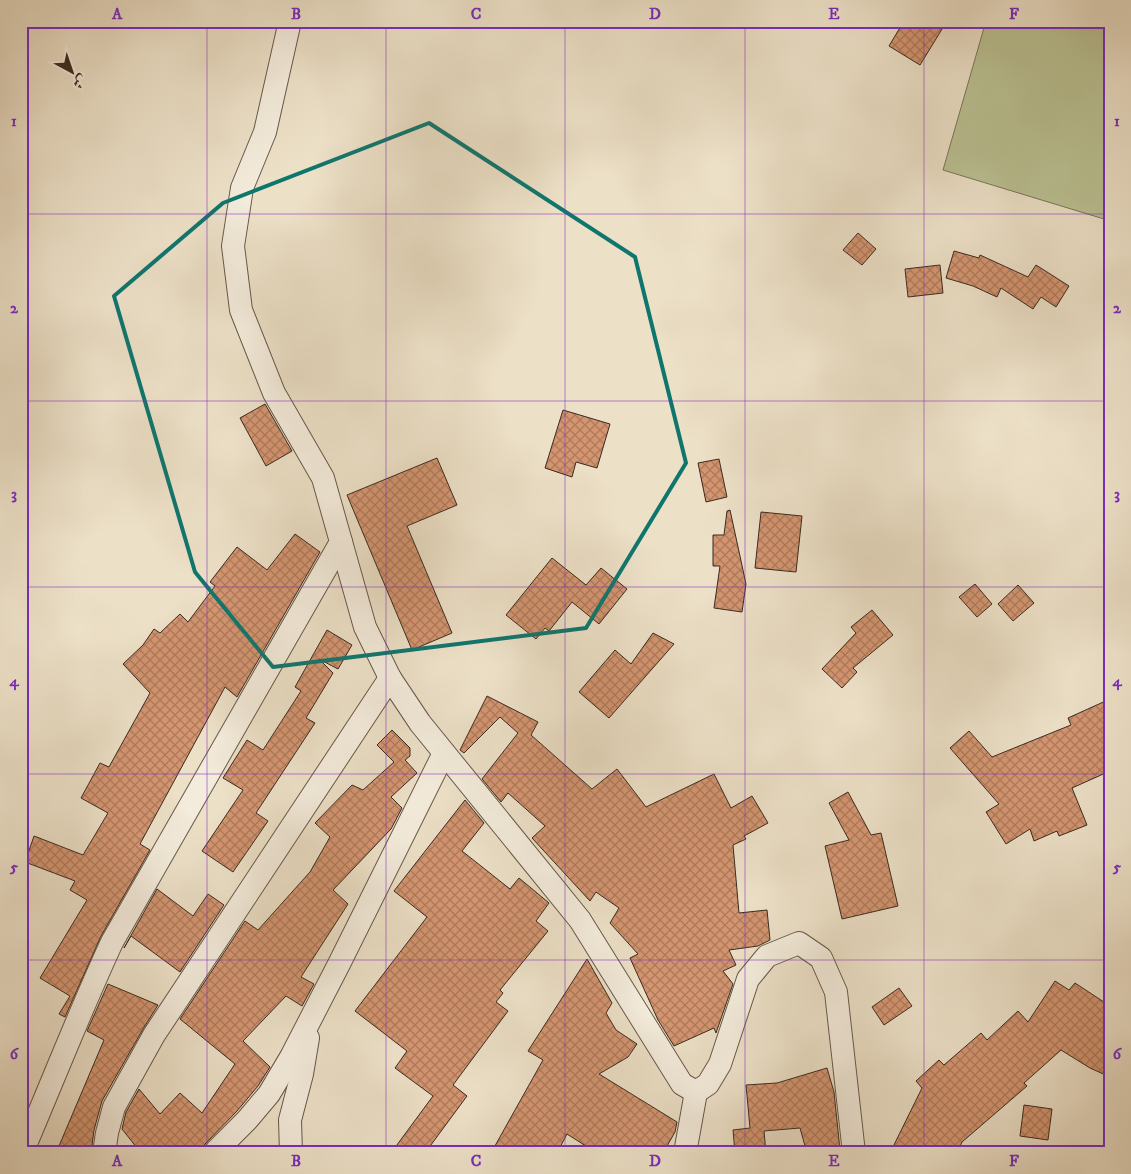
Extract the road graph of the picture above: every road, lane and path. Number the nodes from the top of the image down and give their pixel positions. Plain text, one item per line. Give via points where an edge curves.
1 (290, 21) edge
2 (341, 542) junction
3 (390, 678) junction
4 (444, 753) junction
5 (311, 1019) junction
6 (696, 1092) junction
7 (22, 1153) edge
8 (104, 1153) edge
9 (214, 1153) edge
10 (291, 1153) edge
11 (685, 1153) edge
12 (854, 1153) edge

1 - 2 street via 265,132 242,188 233,246 242,310 274,393 323,478
2 - 3 street via 365,627
2 - 7 street via 112,942
3 - 4 street
3 - 8 street via 154,1035 114,1107
4 - 5 street
4 - 6 street via 580,920 682,1084
5 - 9 street via 269,1094
5 - 10 street via 290,1120
6 - 11 street
6 - 12 street via 708,1084 720,1064 748,979 767,956 799,943 821,958 836,992

